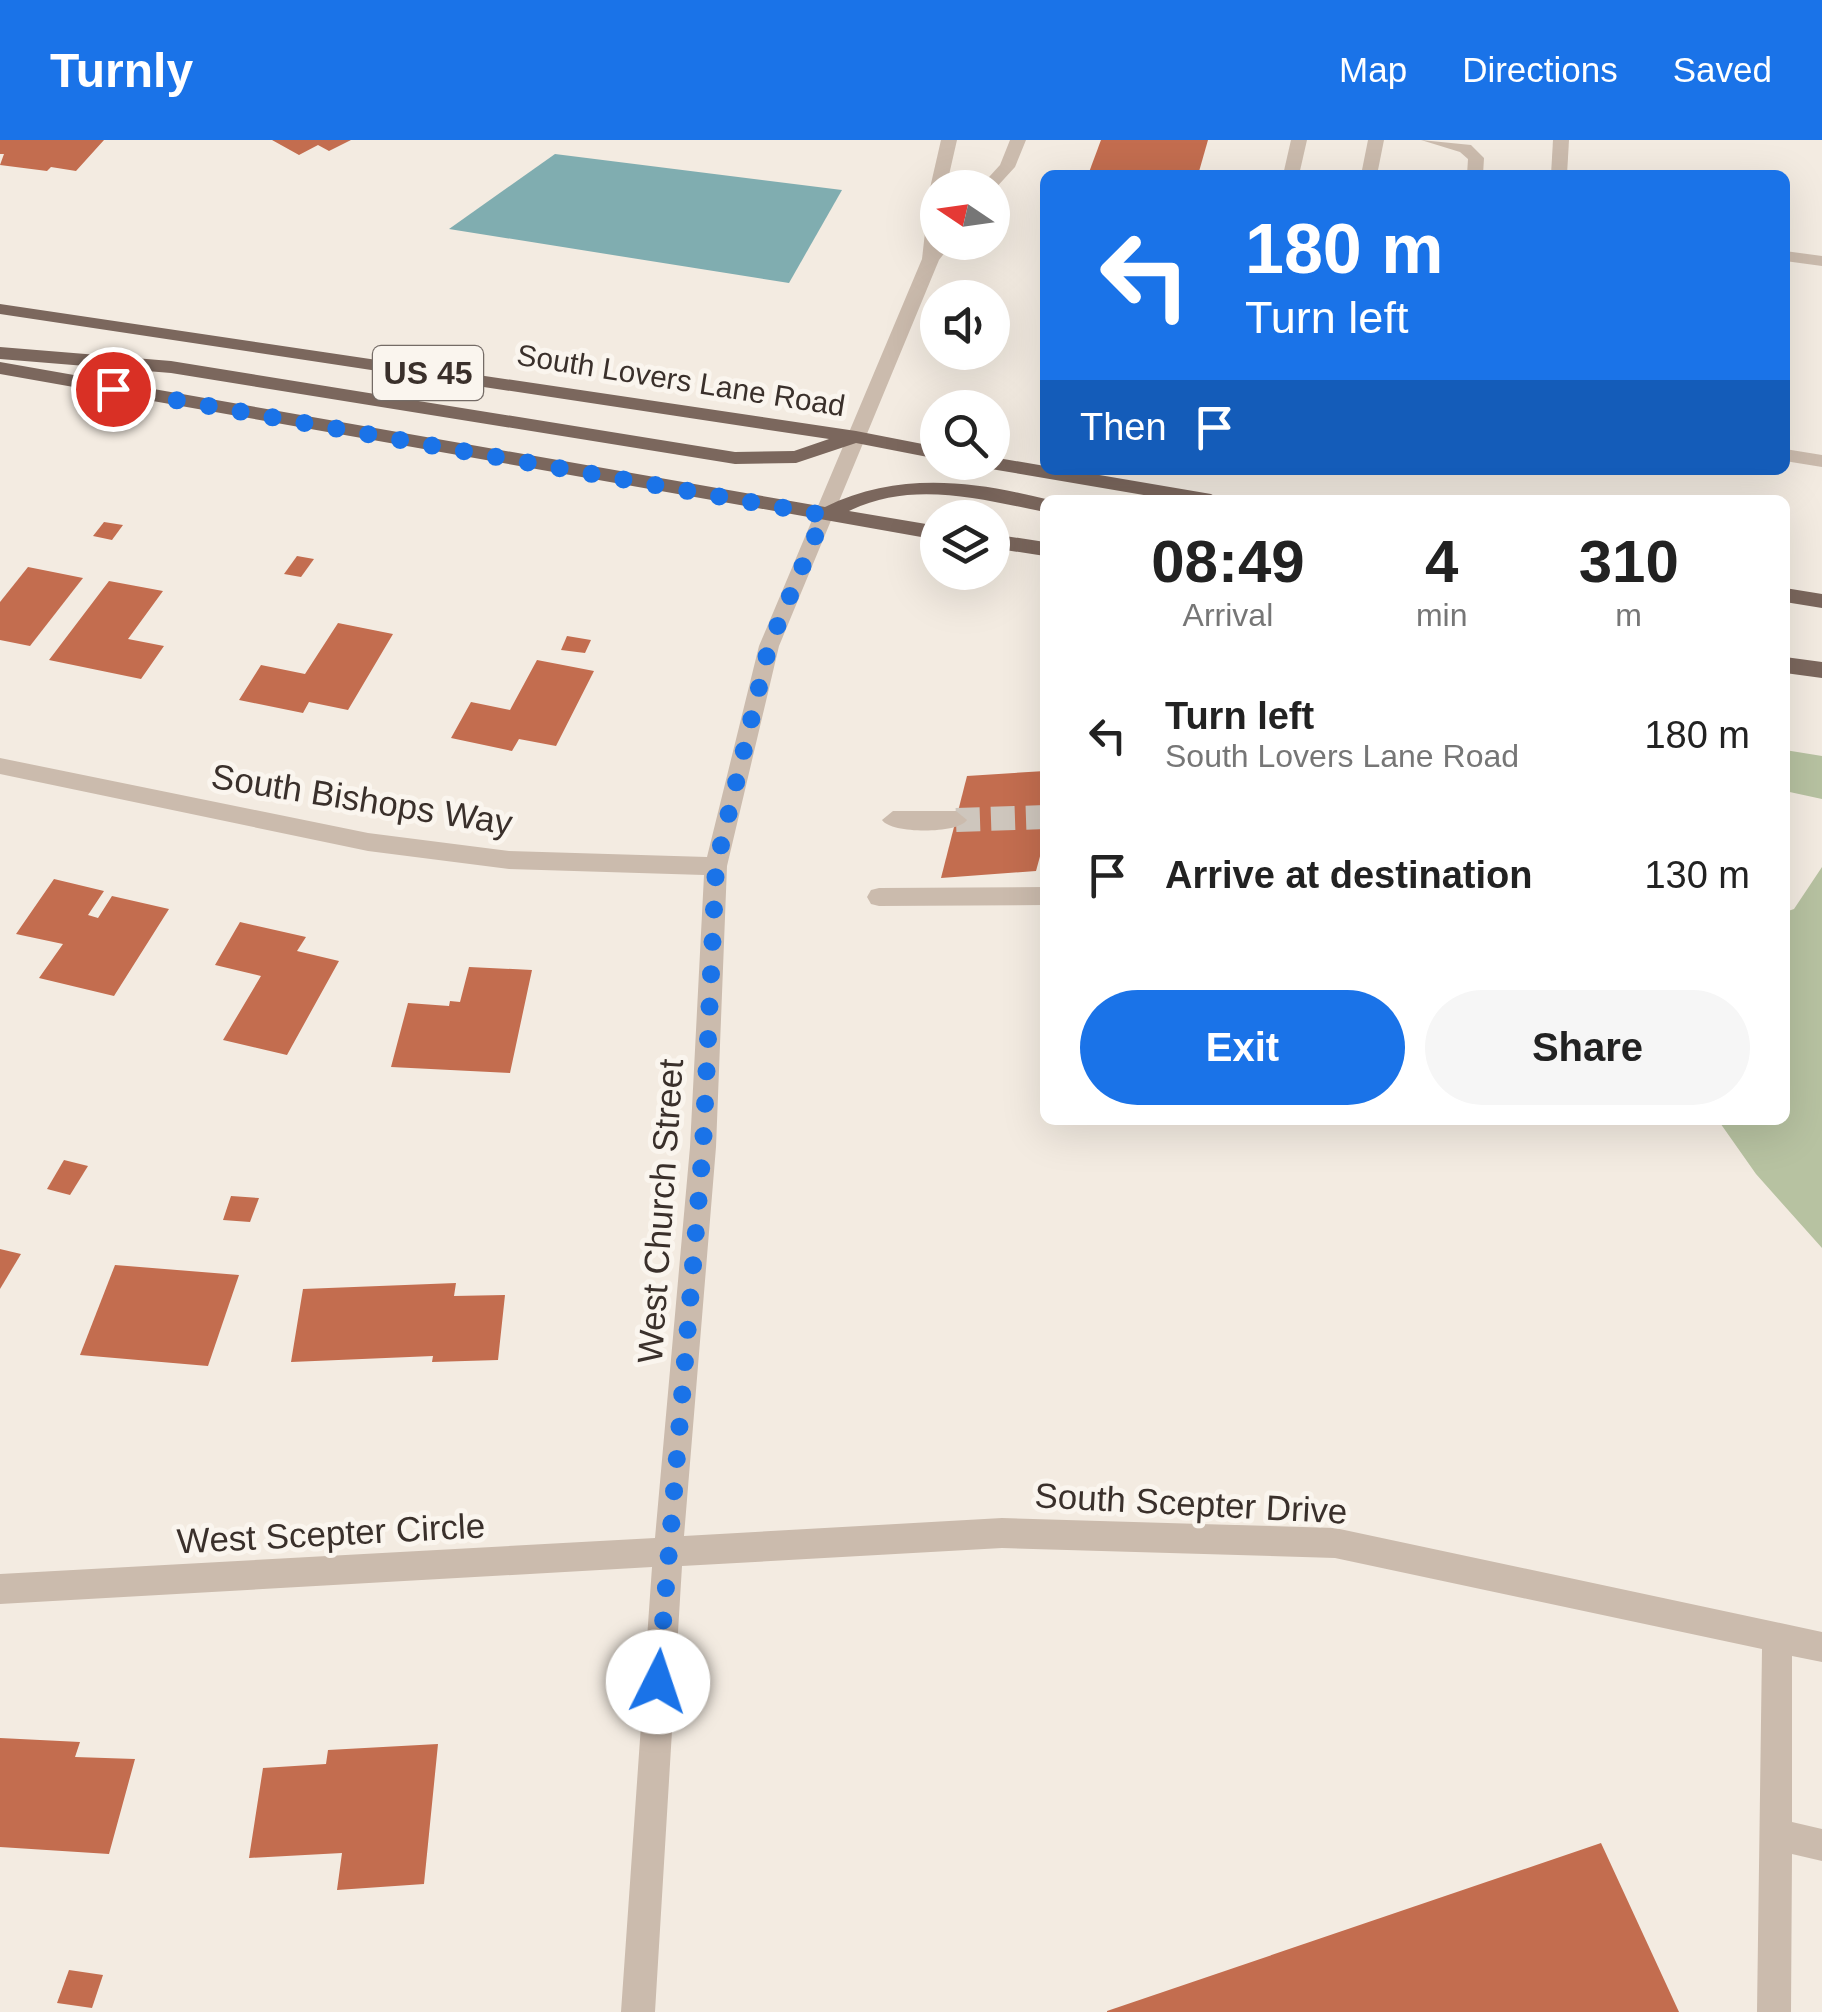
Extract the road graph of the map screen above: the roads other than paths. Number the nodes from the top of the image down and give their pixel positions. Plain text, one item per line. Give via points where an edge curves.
1 (949, 140) edge
2 (1003, 140) edge
3 (1018, 140) edge
4 (1299, 140) edge
5 (1376, 140) edge
6 (1429, 140) edge
7 (1561, 140) edge
8 (942, 170) edge
9 (993, 170) edge
10 (1005, 170) edge
11 (1291, 170) edge
12 (1370, 170) edge
13 (1475, 170) edge
14 (1559, 170) edge
15 (1790, 257) edge
16 (931, 260) edge
17 (1822, 261) edge
18 (0, 309) edge
19 (0, 353) edge
20 (0, 368) edge
21 (856, 437) junction
22 (920, 449) edge
23 (1790, 456) edge
24 (1822, 460) edge
25 (1010, 466) edge
26 (1040, 471) edge
27 (1062, 475) edge
28 (1181, 495) edge
29 (1040, 504) edge
30 (824, 515) junction
31 (920, 530) edge
32 (1010, 544) edge
33 (1040, 548) edge
34 (1790, 598) edge
35 (1822, 602) edge
36 (1790, 665) edge
37 (1822, 670) edge
38 (0, 766) edge
39 (893, 820) dead end
40 (956, 820) tunnel mouth
41 (716, 866) junction
42 (1040, 896) edge
43 (878, 897) dead end
44 (667, 1551) junction
45 (0, 1589) edge
46 (1777, 1637) junction
47 (1822, 1647) edge
48 (1776, 1834) junction
49 (1822, 1845) edge
50 (638, 2012) edge
51 (1774, 2012) edge

1 - 8 street
2 - 9 street
3 - 10 street
4 - 11 street
5 - 12 street
6 - 13 street via 1465,148 1476,158
7 - 14 street
15 - 17 street
16 - 21 street, West Church Street
18 - 21 main road, South Lovers Lane Road / US 45
19 - 21 main road via 171,367 735,458 796,457
20 - 30 main road, US 45
21 - 22 main road, South Lovers Lane Road / US 45
21 - 30 street, West Church Street
23 - 24 street
25 - 26 main road
27 - 28 main road
29 - 30 main road via 893,487
30 - 31 main road, US 45
30 - 41 street, West Church Street via 769,646
32 - 33 main road
34 - 35 main road
36 - 37 main road
38 - 41 street, South Bishops Way via 368,842 508,860
39 - 40 street
41 - 44 street, West Church Street via 703,1147
42 - 43 street
44 - 45 street, West Scepter Circle
44 - 46 street, South Scepter Drive via 1002,1532 1336,1543
44 - 50 street, West Church Street
46 - 47 street, South Scepter Drive
46 - 48 street
48 - 49 street
48 - 51 street

